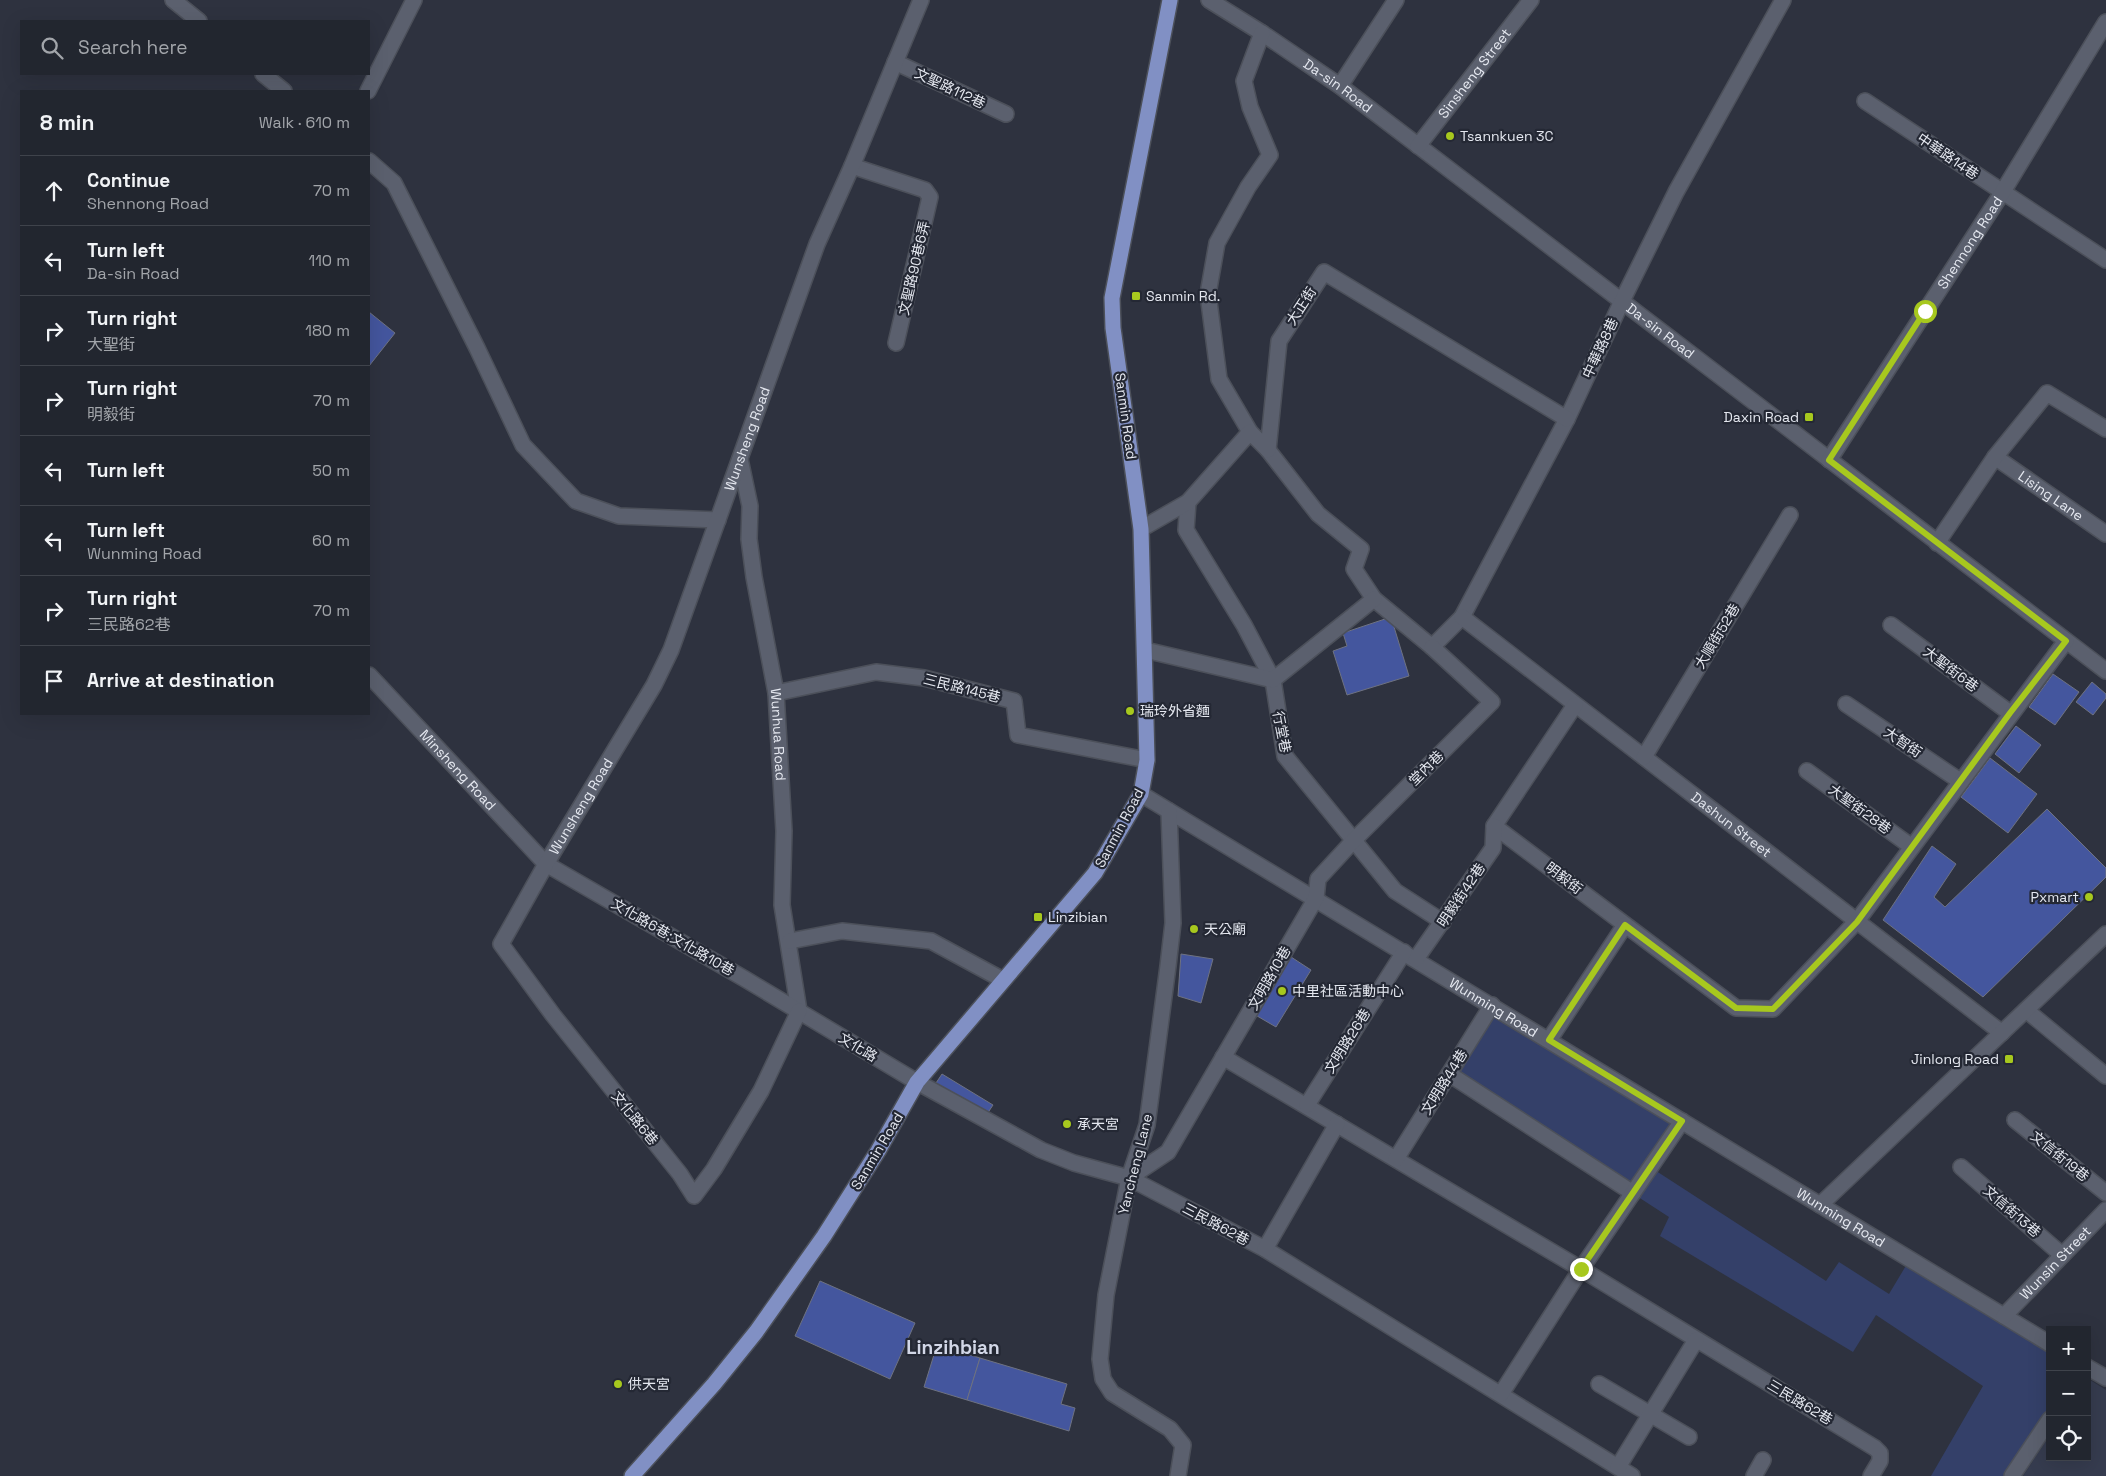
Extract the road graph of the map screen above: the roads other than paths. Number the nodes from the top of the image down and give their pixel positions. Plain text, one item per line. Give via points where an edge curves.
1 (172, 0) edge
2 (414, 0) edge
3 (921, 0) edge
4 (1170, 0) edge
5 (1209, 0) edge
6 (1396, 0) edge
7 (1531, 0) edge
8 (1783, 0) edge
9 (198, 20) edge
10 (2106, 22) edge
11 (1262, 33) junction
12 (895, 62) junction
13 (264, 75) edge
14 (1340, 86) junction
15 (283, 90) edge
16 (369, 90) edge
17 (1865, 101) dead end
18 (1006, 114) dead end
19 (1418, 146) junction
20 (370, 162) edge
21 (852, 166) junction
22 (2002, 193) junction
23 (2106, 260) edge
24 (1622, 301) junction
25 (896, 343) dead end
26 (1567, 419) junction
27 (2106, 429) edge
28 (1250, 432) junction
29 (1268, 450) junction
30 (1995, 457) junction
31 (740, 459) junction
32 (1829, 460) junction
33 (1188, 502) junction
34 (1790, 515) dead end
35 (718, 520) junction
36 (1140, 529) junction
37 (2106, 534) edge
38 (1938, 542) junction
39 (1374, 599) junction
40 (1462, 617) junction
41 (1891, 625) dead end
42 (2066, 641) junction
43 (1432, 647) junction
44 (1145, 650) junction
45 (2106, 671) edge
46 (370, 676) edge
47 (1272, 680) junction
48 (776, 693) junction
49 (1575, 704) junction
50 (1846, 704) dead end
51 (2010, 713) junction
52 (1644, 757) junction
53 (1148, 760) junction
54 (1807, 771) dead end
55 (1960, 781) junction
56 (1141, 794) junction
57 (1169, 811) junction
58 (1494, 826) junction
59 (1354, 840) junction
60 (1912, 847) junction
61 (546, 864) junction
62 (1316, 898) junction
63 (1442, 922) junction
64 (1857, 922) junction
65 (1625, 925) junction
66 (2106, 934) edge
67 (790, 941) junction
68 (1410, 956) junction
69 (1003, 980) junction
70 (1492, 1006) junction
71 (2026, 1010) junction
72 (799, 1011) junction
73 (2002, 1033) junction
74 (1549, 1040) junction
75 (1223, 1057) junction
76 (1449, 1074) junction
77 (2105, 1075) edge
78 (918, 1082) junction
79 (1307, 1105) junction
80 (2015, 1120) dead end
81 (1682, 1121) junction
82 (1337, 1124) junction
83 (1396, 1159) junction
84 (1962, 1168) dead end
85 (1129, 1178) junction
86 (1633, 1193) junction
87 (2106, 1193) edge
88 (1820, 1205) junction
89 (2106, 1210) edge
90 (1265, 1249) junction
91 (2062, 1255) junction
92 (1581, 1269) junction
93 (2004, 1316) junction
94 (1696, 1340) junction
95 (2046, 1342) edge
96 (2091, 1369) edge
97 (2106, 1378) edge
98 (1599, 1384) dead end
99 (1501, 1394) junction
100 (1650, 1415) junction
101 (2046, 1425) edge
102 (1688, 1437) dead end
103 (1763, 1460) dead end
104 (1618, 1468) junction
105 (632, 1476) edge
106 (1178, 1476) edge
107 (1632, 1476) edge
108 (1754, 1476) edge
109 (1870, 1476) edge
110 (2012, 1476) edge

1 - 9 street
2 - 16 street
3 - 12 street, Wunsheng Road
4 - 36 main road, Sanmin Road via 1112,298 1113,328
5 - 11 street, Da-sin Road
6 - 14 street
7 - 19 street, Sinsheng Street
8 - 24 street, 中華路8巷 via 1676,192
10 - 22 street, Shennong Road
11 - 14 street, Da-sin Road
11 - 28 street via 1244,81 1250,107 1270,155 1217,243 1208,294 1219,378
12 - 18 street, 文聖路112巷
12 - 21 street, Wunsheng Road
13 - 15 street
14 - 19 street, Da-sin Road
17 - 22 street, 中華路14巷
19 - 24 street, Da-sin Road
20 - 35 street via 394,183 523,444 576,501 619,516
21 - 25 street, 文聖路90巷6弄 via 925,190 930,197
21 - 31 street, Wunsheng Road via 818,244
22 - 23 street, 中華路14巷
22 - 32 street, Shennong Road
24 - 26 street, 中華路8巷
24 - 32 street, Da-sin Road
26 - 29 street, 大正街 via 1324,272 1279,341
26 - 40 street, 中華路8巷
27 - 30 street via 2047,393
28 - 29 street
28 - 33 street
29 - 39 street via 1318,514 1361,549 1354,569
30 - 37 street, Lising Lane
30 - 38 street
31 - 35 street, Wunsheng Road
31 - 48 street, Wunhua Road via 750,506 749,539 754,577
32 - 38 street, Da-sin Road
33 - 36 street
33 - 47 street, 行堂巷 via 1186,530 1244,625
34 - 52 street, 大順街52巷
35 - 61 street, Wunsheng Road via 654,685
36 - 44 main road, Sanmin Road
38 - 42 street, Da-sin Road
39 - 43 street
39 - 47 street
40 - 43 street, 中華路8巷
40 - 49 street, Dashun Street
41 - 51 street, 大聖街6巷
42 - 45 street, Da-sin Road
42 - 51 street
43 - 59 street, 堂內巷 via 1492,702
44 - 47 street
44 - 53 main road, Sanmin Road
46 - 61 street, Minsheng Road
47 - 59 street, 行堂巷 via 1285,756
48 - 53 street, 三民路145巷 via 876,672 924,678 1014,701 1018,735
48 - 67 street, Wunhua Road via 784,832 782,905
49 - 52 street, Dashun Street
49 - 58 street
50 - 55 street, 大智街
51 - 55 street
52 - 64 street, Dashun Street
53 - 56 main road, Sanmin Road
54 - 60 street, 大聖街28巷
55 - 60 street
56 - 57 street, Wunming Road
56 - 69 main road, Sanmin Road via 1095,873
57 - 62 street, Wunming Road
57 - 85 street, Yancheng Lane via 1173,924 1147,1124
58 - 63 street, 明毅街42巷 via 1493,848
58 - 65 street, 明毅街
59 - 62 street, 堂內巷 via 1318,879
59 - 63 street, 行堂巷 via 1395,891
60 - 64 street
61 - 72 street, 文化路6巷;文化路10巷
61 - 72 street, 文化路6巷 via 501,944 694,1196 761,1091
62 - 68 street, Wunming Road
62 - 75 street, 文明路10巷
63 - 68 street, 明毅街42巷
64 - 65 street, 明毅街 via 1773,1009 1736,1008
64 - 73 street, Dashun Street
65 - 74 street
66 - 71 street
67 - 69 street via 842,931 932,942
67 - 72 street, Wunhua Road
68 - 70 street, Wunming Road
68 - 79 street, 文明路26巷
69 - 78 main road, Sanmin Road
70 - 74 street, Wunming Road
70 - 76 street, 文明路44巷
71 - 73 street
71 - 77 street
72 - 78 street, 文化路
73 - 88 street
74 - 81 street, Wunming Road
75 - 79 street, 三民路62巷
75 - 85 street, 文明路10巷 via 1168,1152
76 - 83 street, 文明路44巷
76 - 86 street
78 - 85 street, 三民路62巷 via 1041,1150
78 - 105 main road, Sanmin Road via 824,1236 756,1332
79 - 82 street, 三民路62巷
80 - 87 street, 文信街19巷
81 - 86 street
81 - 88 street, Wunming Road
82 - 83 street, 三民路62巷
82 - 90 street
83 - 92 street, 三民路62巷
84 - 91 street, 文信街13巷
85 - 90 street, 三民路62巷
85 - 106 street, Yancheng Lane via 1106,1295 1100,1359 1103,1379 1112,1394 1170,1429 1183,1445
86 - 92 street
88 - 93 street, Wunming Road
89 - 91 street, Wunsin Street
90 - 99 street, 三民路62巷
91 - 93 street, Wunsin Street
92 - 94 street, 三民路62巷
92 - 99 street
93 - 95 street, Wunming Road
94 - 100 street
94 - 109 street, 三民路62巷 via 1875,1448 1880,1453 1880,1460
96 - 97 street
98 - 100 street
99 - 104 street, 三民路62巷
100 - 102 street
100 - 104 street
101 - 110 street
103 - 108 street
104 - 107 street, 三民路62巷

